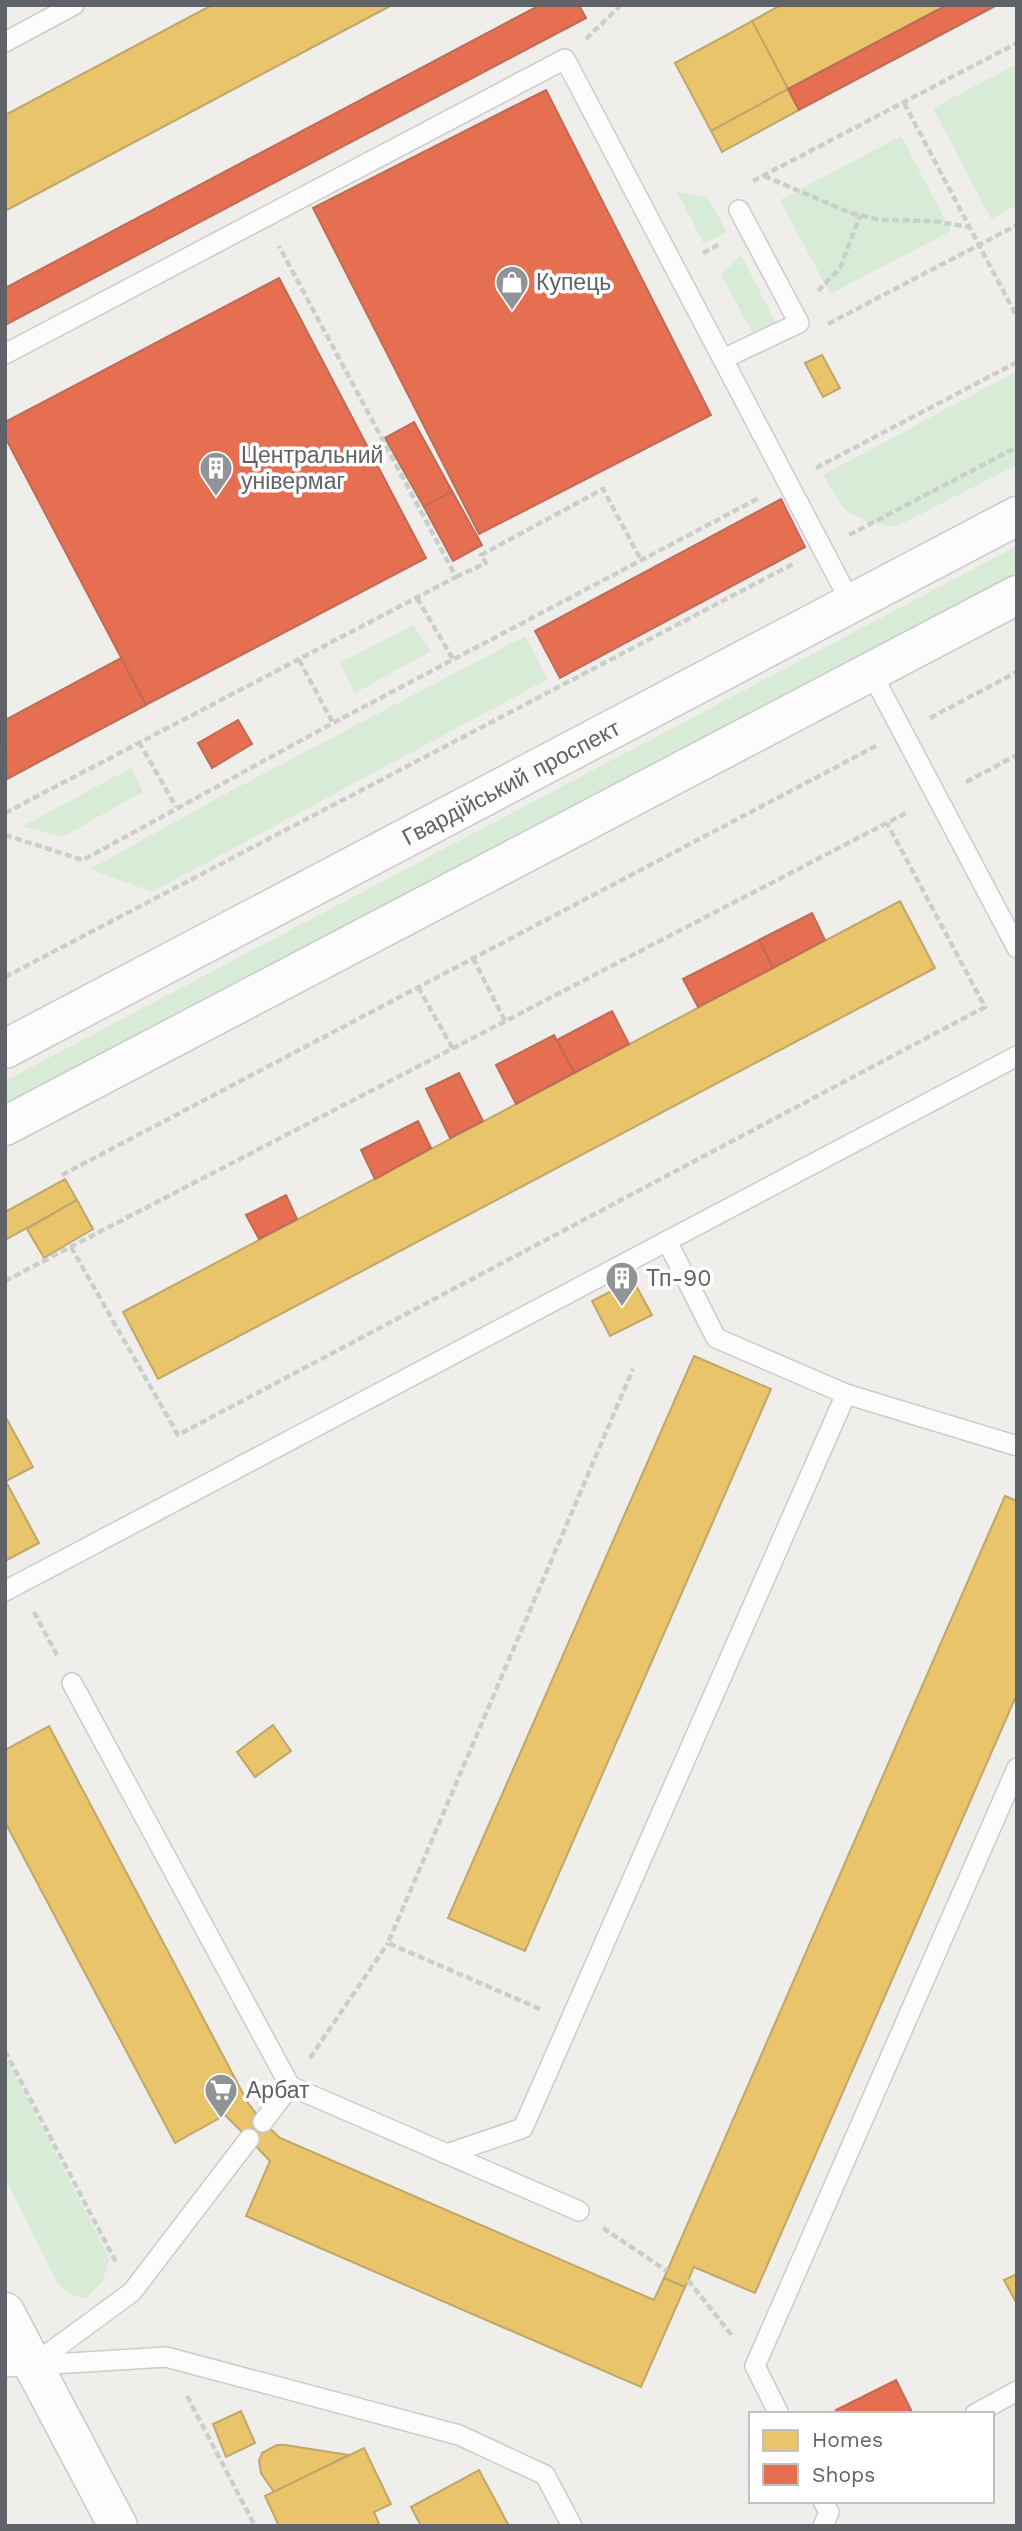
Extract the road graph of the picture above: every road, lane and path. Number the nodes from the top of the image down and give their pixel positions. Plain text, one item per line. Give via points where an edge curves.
1 (74, 5) edge
2 (621, 5) edge
3 (5, 42) edge
4 (1017, 43) edge
5 (565, 59) junction
6 (904, 103) junction
7 (764, 176) junction
8 (743, 186) dead end
9 (739, 210) dead end
10 (860, 216) junction
11 (264, 217) junction
12 (1017, 225) edge
13 (970, 227) junction
14 (979, 245) junction
15 (814, 296) dead end
16 (1017, 317) edge
17 (818, 329) dead end
18 (5, 354) edge
19 (723, 359) junction
20 (1017, 362) edge
21 (1017, 447) edge
22 (788, 483) junction
23 (1017, 516) edge
24 (822, 549) junction
25 (641, 560) junction
26 (456, 578) junction
27 (1017, 595) edge
28 (417, 598) junction
29 (851, 603) junction
30 (453, 659) junction
31 (299, 660) junction
32 (871, 672) junction
33 (1017, 672) edge
34 (333, 723) junction
35 (903, 732) junction
36 (139, 742) junction
37 (1017, 755) edge
38 (937, 797) junction
39 (176, 807) junction
40 (5, 813) edge
41 (887, 823) junction
42 (5, 835) edge
43 (1017, 948) edge
44 (473, 958) junction
45 (5, 977) edge
46 (418, 987) junction
47 (505, 1021) junction
48 (453, 1048) junction
49 (5, 1049) edge
50 (1016, 1058) edge
51 (5, 1126) edge
52 (62, 1175) dead end
53 (667, 1241) junction
54 (71, 1247) junction
55 (5, 1281) edge
56 (633, 1368) dead end
57 (846, 1394) junction
58 (1017, 1446) edge
59 (12, 1588) edge
60 (72, 1683) joint
61 (1017, 1768) edge
62 (388, 1943) junction
63 (569, 2022) junction
64 (290, 2086) junction
65 (263, 2122) dead end
66 (249, 2140) dead end
67 (447, 2154) junction
68 (579, 2211) joint
69 (667, 2271) dead end
70 (688, 2280) dead end
71 (5, 2312) edge
72 (755, 2365) junction
73 (19, 2366) edge
74 (1017, 2391) edge
75 (778, 2412) edge
76 (979, 2412) edge
77 (824, 2503) edge
78 (118, 2526) edge
79 (572, 2526) edge
80 (822, 2526) edge

1 - 3 lane
2 - 5 path
4 - 6 path
5 - 11 lane
5 - 19 lane
6 - 7 path
6 - 13 path
7 - 8 path
7 - 10 path
9 - 19 lane via 799,323
10 - 13 path
10 - 15 path via 841,268
11 - 18 lane
11 - 26 path
12 - 14 path
13 - 14 path
14 - 16 path
14 - 17 path
19 - 22 lane
20 - 22 path
21 - 24 path
22 - 24 lane
22 - 25 path
23 - 29 main road, Гвардійський проспект
24 - 29 lane
24 - 45 path
25 - 26 path via 603,489 481,555 486,563
25 - 30 path
26 - 28 path
27 - 32 main road
28 - 30 path
28 - 31 path
29 - 49 main road, Гвардійський проспект
30 - 34 path
31 - 34 path
31 - 36 path
32 - 35 lane
32 - 51 main road
33 - 35 path
34 - 39 path
35 - 38 lane
35 - 44 path
36 - 39 path
36 - 40 path
37 - 38 path
38 - 41 path
38 - 43 lane
39 - 42 path via 83,860
41 - 47 path
41 - 54 path via 985,1007 178,1435
44 - 46 path
44 - 47 path
46 - 48 path
46 - 52 path
47 - 48 path
48 - 54 path
50 - 53 lane
53 - 57 lane via 716,1338
53 - 59 lane
54 - 55 path
56 - 62 path
57 - 58 lane
57 - 63 lane
59 - 60 path
60 - 64 lane
61 - 72 lane
62 - 63 path
62 - 64 path
63 - 67 lane via 523,2128
64 - 65 lane
64 - 67 lane
66 - 73 lane via 132,2292
67 - 68 lane
68 - 69 path
70 - 72 path
71 - 73 main road
72 - 75 lane
73 - 78 main road
73 - 79 lane via 166,2357 459,2435 545,2475
74 - 76 lane
77 - 80 lane via 829,2512

